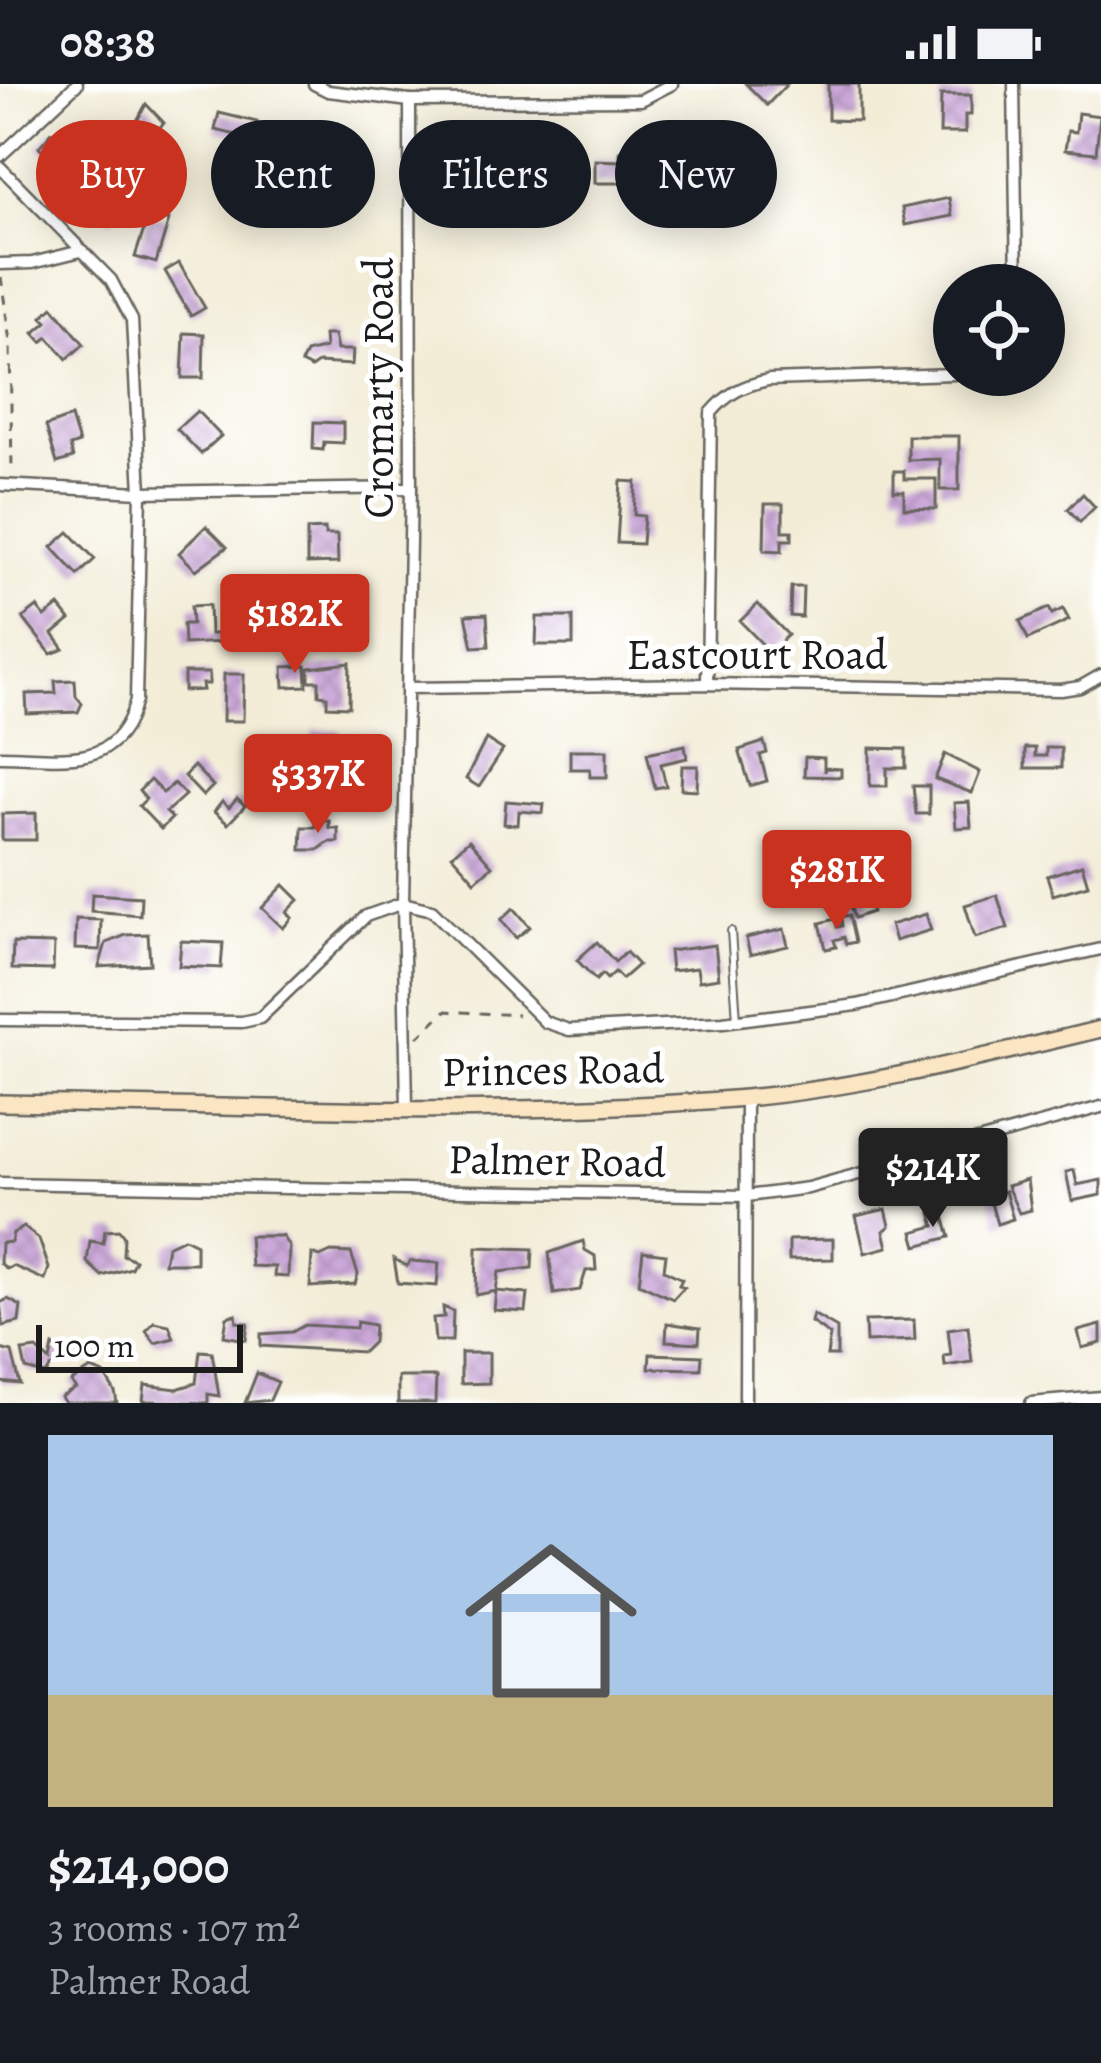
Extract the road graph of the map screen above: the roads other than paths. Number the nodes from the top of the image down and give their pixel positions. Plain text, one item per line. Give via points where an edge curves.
1 (77, 84) edge
2 (314, 84) edge
3 (500, 84) edge
4 (672, 84) edge
5 (1014, 84) edge
6 (500, 99) junction
7 (410, 100) junction
8 (0, 156) edge
9 (0, 167) edge
10 (82, 251) junction
11 (1017, 264) edge
12 (0, 267) edge
13 (933, 375) edge
14 (6, 485) edge
15 (411, 488) junction
16 (141, 492) junction
17 (1101, 675) edge
18 (707, 684) junction
19 (407, 688) junction
20 (0, 756) edge
21 (404, 903) junction
22 (731, 931) dead end
23 (1101, 949) edge
24 (0, 1020) edge
25 (737, 1020) junction
26 (1101, 1029) edge
27 (746, 1097) junction
28 (0, 1103) edge
29 (407, 1107) junction
30 (1101, 1107) edge
31 (0, 1183) edge
32 (747, 1196) junction
33 (1101, 1397) edge
34 (745, 1403) edge
35 (1031, 1403) edge

1 - 8 street
2 - 7 street
3 - 6 street
4 - 6 street via 641,100
5 - 11 street
6 - 7 street
7 - 15 street, Cromarty Road
9 - 10 street
10 - 12 street
10 - 16 street via 111,280 132,320
13 - 18 street via 768,380 726,395 711,413
14 - 16 street
15 - 16 street
15 - 19 street, Cromarty Road
16 - 20 street via 130,727 113,747 88,756
17 - 18 street, Eastcourt Road via 1061,691
18 - 19 street, Eastcourt Road
19 - 21 street, Cromarty Road
21 - 24 street via 366,916 260,1018
21 - 25 street via 432,910 539,1017 569,1030
21 - 29 street, Cromarty Road
22 - 25 lane
23 - 25 street via 856,1005
26 - 27 main road, Princes Road via 947,1066
27 - 29 main road, Princes Road
27 - 32 street
28 - 29 main road, Princes Road
30 - 32 street, Palmer Road via 808,1188
31 - 32 street, Palmer Road
32 - 34 street
33 - 35 street

